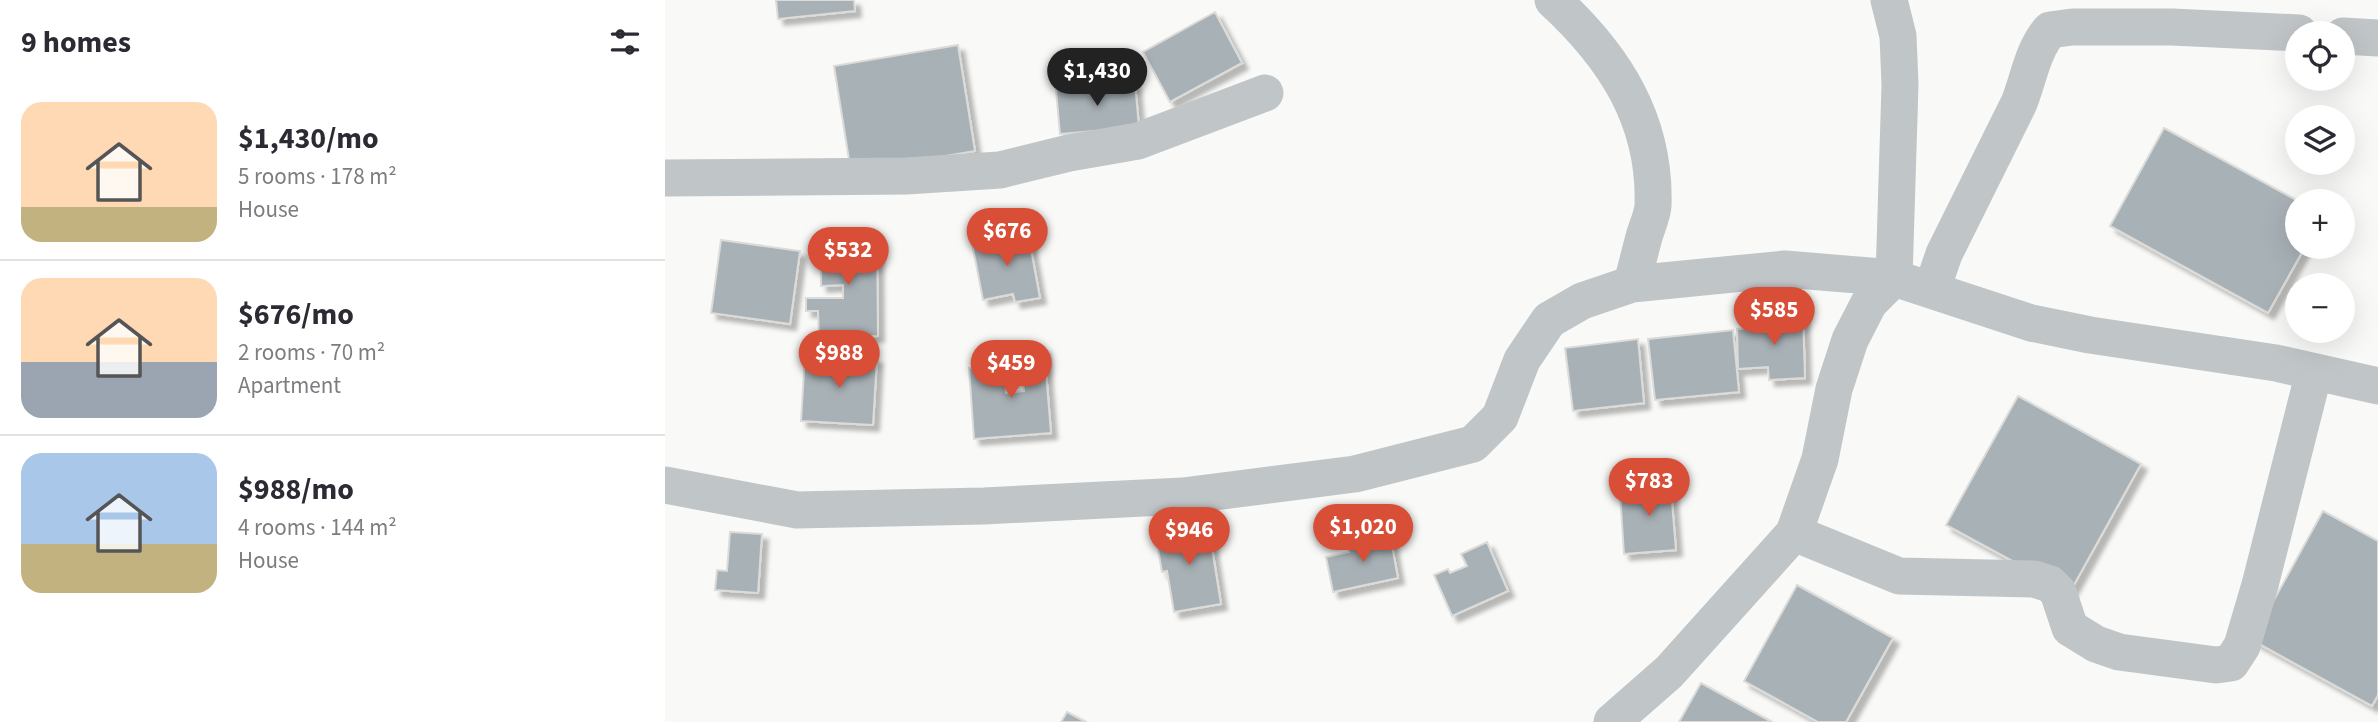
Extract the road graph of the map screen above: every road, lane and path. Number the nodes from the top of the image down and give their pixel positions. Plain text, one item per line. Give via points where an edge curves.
1 (1553, 0) edge
2 (1889, 0) edge
3 (2285, 32) edge
4 (2355, 37) edge
5 (2378, 38) edge
6 (1265, 93) dead end
7 (665, 178) edge
8 (1894, 278) junction
9 (1632, 284) junction
10 (1932, 289) junction
11 (2314, 372) junction
12 (2378, 386) edge
13 (665, 485) edge
14 (1794, 533) junction
15 (1612, 722) edge

1 - 9 street via 1602,50 1641,122 1653,208
2 - 8 street via 1898,36 1900,85
3 - 10 street via 2172,27 2050,30 2033,56 2019,103 1944,254
4 - 5 street
6 - 7 street via 1138,141 1000,170 906,176
8 - 9 street via 1785,269
8 - 10 street
8 - 14 street via 1869,303 1850,340 1834,389 1821,459
9 - 13 street via 1582,301 1549,320 1522,360 1500,417 1473,444 1355,474 1183,496 811,510
10 - 11 street via 2031,323
11 - 12 street
11 - 14 street via 2260,585 2242,646 2231,663 2119,652 2096,643 2070,628 2058,592 2044,581 1899,576
14 - 15 street via 1669,672

